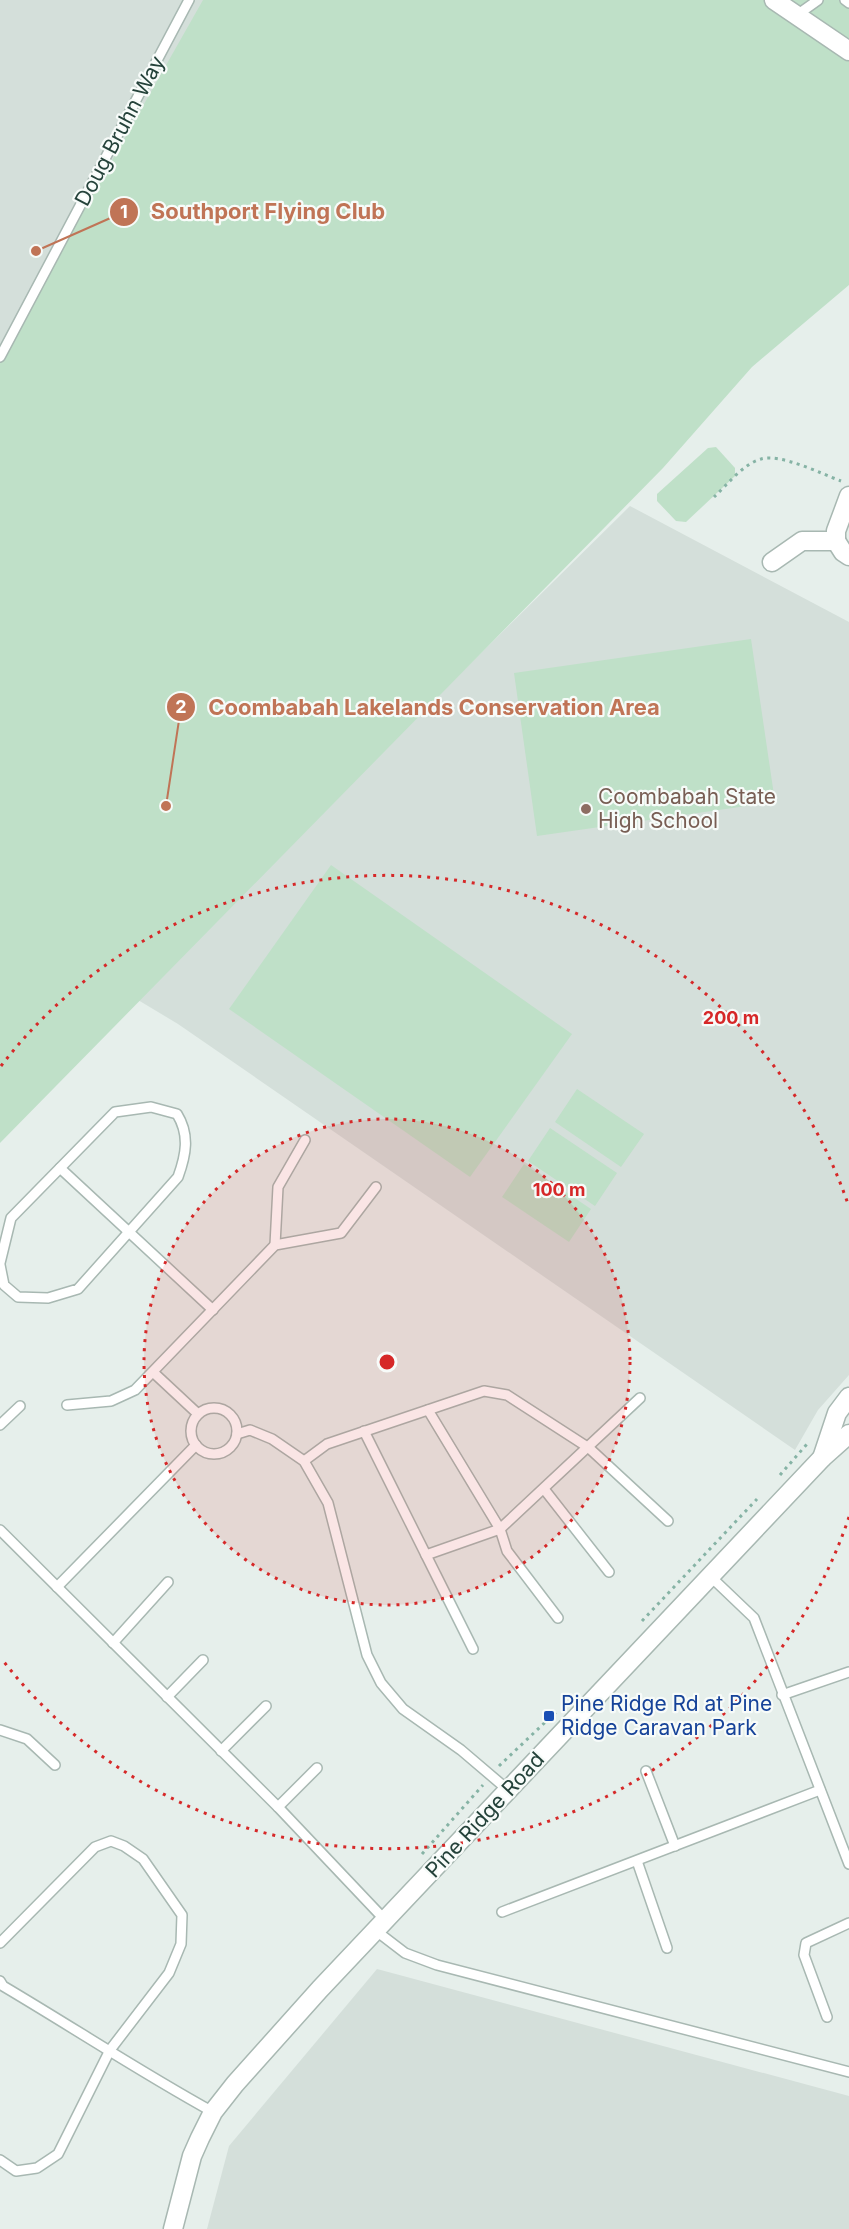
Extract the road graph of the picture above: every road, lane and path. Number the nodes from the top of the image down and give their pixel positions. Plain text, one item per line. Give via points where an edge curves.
1 (189, 0) edge
2 (774, 0) edge
3 (818, 0) edge
4 (845, 0) edge
5 (849, 3) edge
6 (796, 15) junction
7 (849, 51) edge
8 (0, 357) edge
9 (849, 484) edge
10 (849, 496) edge
11 (714, 497) dead end
12 (836, 541) junction
13 (849, 556) edge
14 (772, 562) dead end
15 (305, 1140) dead end
16 (60, 1168) junction
17 (376, 1187) dead end
18 (129, 1232) junction
19 (275, 1245) junction
20 (0, 1264) edge
21 (213, 1310) junction
22 (154, 1373) junction
23 (849, 1397) edge
24 (640, 1398) dead end
25 (67, 1405) dead end
26 (20, 1406) dead end
27 (428, 1410) junction
28 (198, 1414) junction
29 (0, 1425) edge
30 (364, 1431) junction
31 (237, 1434) junction
32 (849, 1434) edge
33 (810, 1438) dead end
34 (196, 1445) junction
35 (589, 1448) junction
36 (822, 1458) junction
37 (304, 1461) junction
38 (779, 1476) dead end
39 (544, 1489) junction
40 (764, 1492) dead end
41 (668, 1521) dead end
42 (500, 1529) junction
43 (0, 1530) edge
44 (426, 1555) junction
45 (609, 1572) dead end
46 (710, 1576) junction
47 (168, 1582) dead end
48 (57, 1587) junction
49 (558, 1618) dead end
50 (638, 1625) dead end
51 (113, 1643) junction
52 (473, 1649) dead end
53 (203, 1660) dead end
54 (849, 1672) edge
55 (782, 1695) junction
56 (167, 1697) junction
57 (266, 1706) dead end
58 (559, 1710) dead end
59 (0, 1730) edge
60 (221, 1751) junction
61 (505, 1760) dead end
62 (55, 1765) dead end
63 (317, 1768) dead end
64 (646, 1771) dead end
65 (508, 1790) junction
66 (820, 1790) junction
67 (476, 1793) dead end
68 (278, 1807) junction
69 (675, 1846) junction
70 (636, 1861) junction
71 (414, 1862) dead end
72 (849, 1864) edge
73 (502, 1912) dead end
74 (849, 1923) edge
75 (380, 1925) junction
76 (0, 1943) edge
77 (667, 1948) dead end
78 (1, 1985) edge
79 (827, 2017) dead end
80 (110, 2050) junction
81 (849, 2072) edge
82 (213, 2112) junction
83 (0, 2160) edge
84 (173, 2229) edge

1 - 8 lane, Doug Bruhn Way
2 - 6 street
3 - 6 lane
4 - 5 lane
6 - 7 street
9 - 11 path via 767,458 750,464
10 - 12 street
12 - 13 street
12 - 14 street via 802,541
15 - 19 lane via 278,1187
16 - 18 lane
16 - 18 lane via 116,1112 151,1107 177,1114 186,1128 185,1157 178,1178
16 - 20 lane via 11,1218
17 - 19 lane via 341,1233
18 - 20 lane via 78,1289 48,1298 18,1298 4,1285
18 - 21 lane
19 - 21 lane
21 - 22 lane
22 - 25 lane via 135,1390 111,1401
22 - 28 lane
23 - 36 street via 837,1413
24 - 35 lane
26 - 29 lane
27 - 30 lane
27 - 35 lane via 484,1391 507,1395
27 - 42 lane
28 - 31 lane via 211,1408 228,1412
28 - 34 lane via 191,1430
30 - 37 lane via 327,1444
30 - 44 lane
31 - 34 lane via 223,1452 208,1453
31 - 37 lane via 250,1430 272,1438
32 - 36 street, Pine Ridge Road
33 - 38 path
34 - 48 lane
35 - 39 lane
35 - 41 lane
36 - 46 street, Pine Ridge Road
37 - 65 lane via 328,1503 367,1655 381,1683 403,1709
39 - 42 lane
39 - 45 lane
40 - 50 path
42 - 44 lane
42 - 49 lane via 507,1551
43 - 48 lane
44 - 52 lane
46 - 55 lane via 754,1618
46 - 65 street, Pine Ridge Road
47 - 51 lane
48 - 51 lane
51 - 56 lane
53 - 56 lane
54 - 55 lane
55 - 66 lane
56 - 60 lane
57 - 60 lane
58 - 61 path
59 - 62 lane via 27,1738
60 - 68 lane
63 - 68 lane
64 - 69 lane
65 - 75 street, Pine Ridge Road
66 - 69 lane
66 - 72 lane
67 - 71 path
68 - 75 lane
69 - 70 lane
70 - 73 lane
70 - 77 lane
74 - 79 lane via 806,1943 804,1955
75 - 81 lane via 405,1953 437,1965
75 - 82 street, Pine Ridge Road
76 - 80 lane via 95,1846 111,1841 143,1859 182,1914 181,1944 168,1973
78 - 80 lane
80 - 82 lane via 142,2073
80 - 83 lane via 58,2154 37,2168 16,2171
82 - 84 street, Pine Ridge Road via 192,2156

